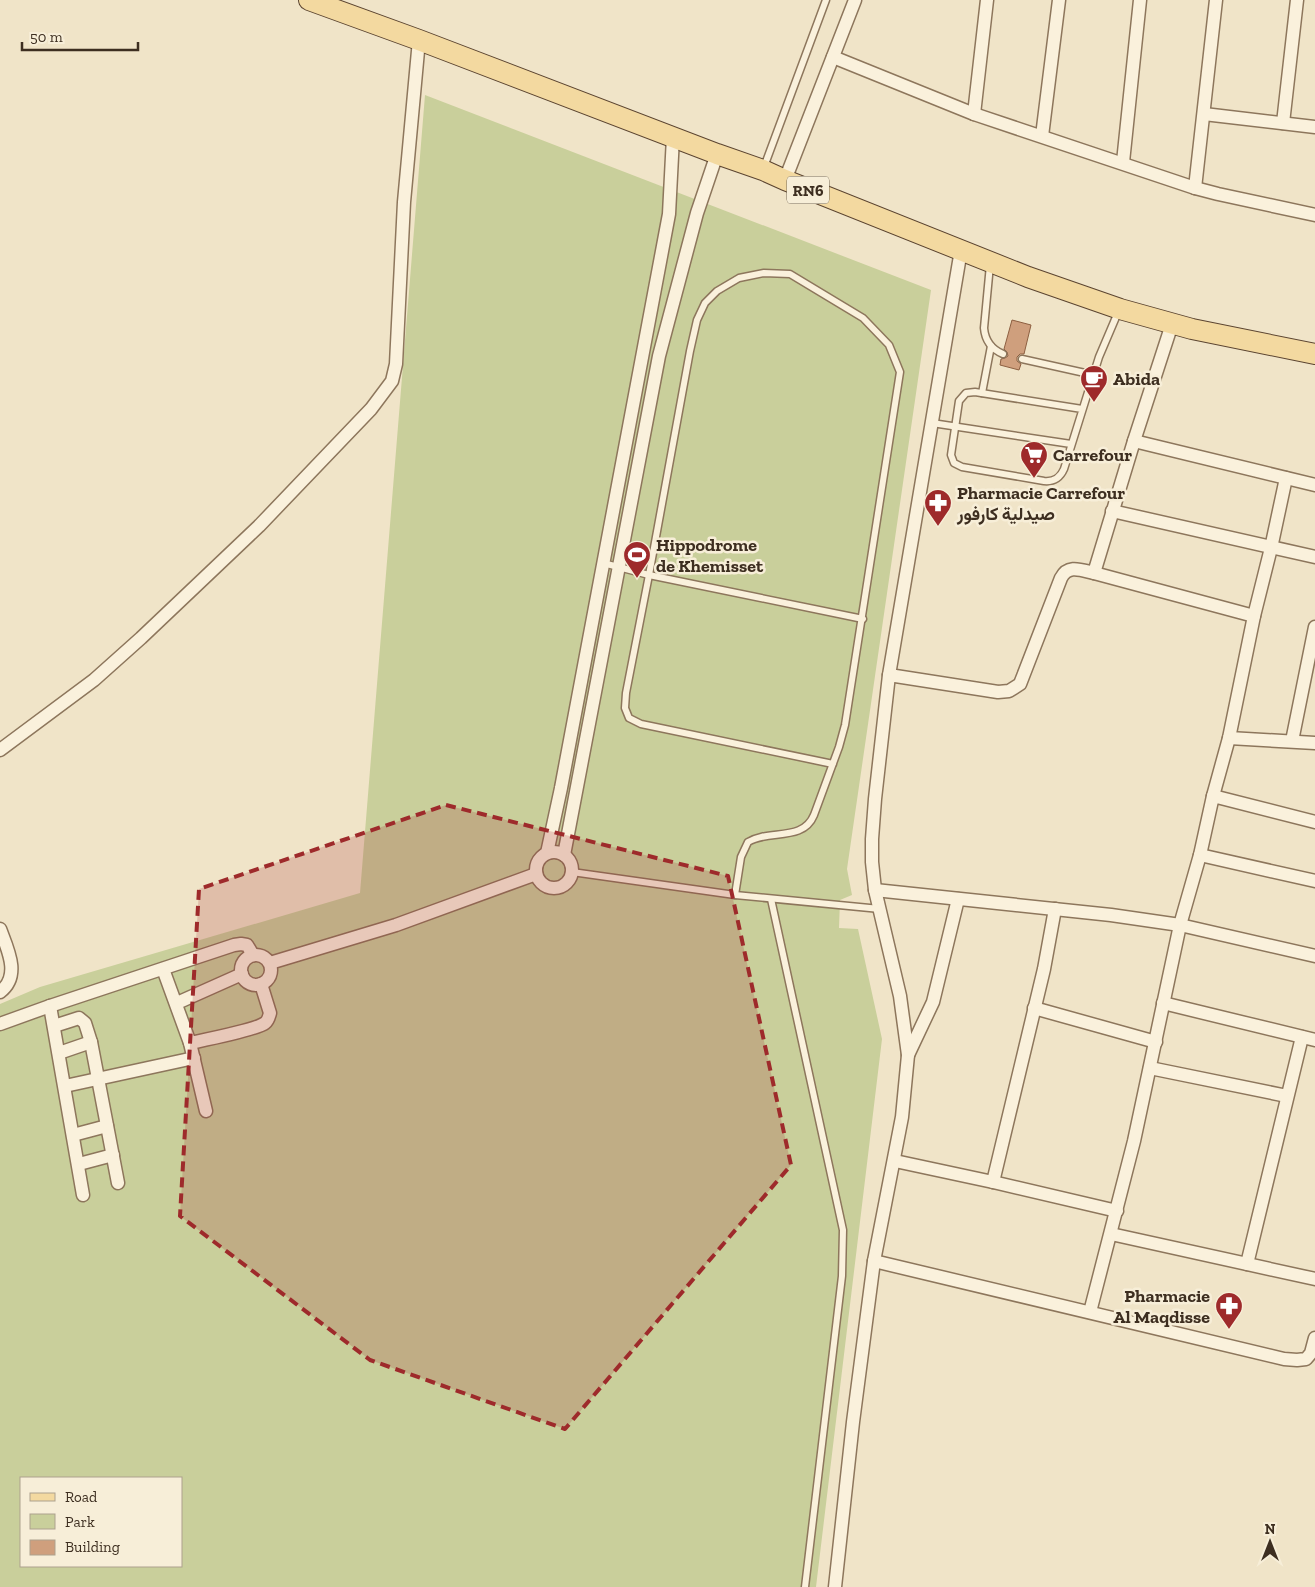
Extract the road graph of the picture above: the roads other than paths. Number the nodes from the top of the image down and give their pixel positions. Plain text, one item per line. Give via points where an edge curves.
1 (309, 0) edge
2 (826, 0) edge
3 (855, 0) edge
4 (987, 0) edge
5 (1059, 0) edge
6 (1140, 0) edge
7 (1216, 0) edge
8 (1296, 0) edge
9 (419, 40) junction
10 (833, 57) junction
11 (974, 114) junction
12 (1204, 114) junction
13 (1283, 124) junction
14 (1315, 127) edge
15 (1042, 136) junction
16 (673, 137) junction
17 (717, 154) junction
18 (1123, 162) junction
19 (762, 170) junction
20 (785, 180) junction
21 (1196, 188) junction
22 (1315, 215) edge
23 (961, 250) junction
24 (990, 262) junction
25 (1120, 309) junction
26 (1172, 324) junction
27 (990, 346) junction
28 (1003, 354) dead end
29 (1315, 354) edge
30 (1022, 359) dead end
31 (1094, 375) junction
32 (982, 393) junction
33 (1082, 409) junction
34 (932, 423) junction
35 (955, 427) junction
36 (1134, 441) junction
37 (1071, 444) junction
38 (1286, 478) junction
39 (1315, 485) edge
40 (1112, 510) junction
41 (1271, 548) junction
42 (1315, 557) edge
43 (603, 564) junction
44 (620, 568) junction
45 (1094, 573) junction
46 (649, 575) junction
47 (1254, 616) junction
48 (862, 619) junction
49 (1315, 627) edge
50 (889, 674) junction
51 (1229, 738) junction
52 (1292, 741) junction
53 (1315, 743) edge
54 (0, 750) edge
55 (833, 764) junction
56 (1213, 796) junction
57 (1315, 822) edge
58 (547, 853) junction
59 (564, 855) junction
60 (1200, 855) junction
61 (572, 872) junction
62 (536, 874) junction
63 (1315, 882) edge
64 (875, 890) junction
65 (735, 895) junction
66 (771, 899) junction
67 (958, 899) junction
68 (880, 909) junction
69 (1055, 909) junction
70 (1180, 925) junction
71 (0, 929) edge
72 (253, 956) junction
73 (1315, 956) edge
74 (270, 964) junction
75 (162, 969) junction
76 (242, 974) junction
77 (261, 984) junction
78 (0, 992) edge
79 (176, 1003) junction
80 (1163, 1004) junction
81 (50, 1006) junction
82 (1034, 1008) junction
83 (0, 1024) edge
84 (54, 1026) junction
85 (1302, 1037) junction
86 (1315, 1040) edge
87 (91, 1042) junction
88 (1156, 1042) junction
89 (190, 1043) junction
90 (59, 1053) junction
91 (908, 1055) junction
92 (194, 1058) junction
93 (1150, 1068) junction
94 (98, 1078) junction
95 (65, 1086) junction
96 (1287, 1096) junction
97 (206, 1111) dead end
98 (107, 1126) junction
99 (73, 1135) junction
100 (113, 1155) junction
101 (895, 1161) junction
102 (78, 1164) junction
103 (993, 1182) junction
104 (118, 1183) dead end
105 (83, 1195) dead end
106 (1117, 1211) junction
107 (1111, 1234) junction
108 (874, 1261) junction
109 (1247, 1264) junction
110 (1315, 1279) edge
111 (1090, 1312) junction
112 (1315, 1338) edge
113 (805, 1587) edge
114 (835, 1587) edge

1 - 9 main road, RN6
2 - 19 lane
3 - 10 street
4 - 11 street
5 - 15 street
6 - 18 street
7 - 12 street
8 - 13 street
9 - 16 main road, RN6
9 - 54 street via 404,202 396,364 392,381 371,409 283,502 141,638 94,680
10 - 11 street
10 - 20 street
11 - 15 street
12 - 13 street
12 - 21 street
13 - 14 street
15 - 18 street
16 - 17 main road, RN6
16 - 43 street via 669,214
17 - 19 main road, RN6
17 - 44 street via 697,213 659,356
18 - 21 street
19 - 20 main road, RN6
20 - 23 main road, RN6
21 - 22 street
23 - 24 main road, RN6
23 - 34 street
24 - 25 main road, RN6
24 - 27 lane via 984,328
25 - 26 main road, RN6
25 - 31 lane
26 - 29 main road, RN6
26 - 36 street
27 - 28 lane
27 - 32 lane
30 - 31 lane
31 - 33 lane
32 - 33 lane
32 - 35 lane via 970,392 962,397
33 - 37 lane
34 - 35 lane
34 - 50 street
35 - 37 lane
35 - 37 lane via 951,455 958,466 1044,481 1054,480 1062,473
36 - 38 street
36 - 40 street
38 - 39 street
38 - 41 street
40 - 41 street
40 - 45 street
41 - 42 street
41 - 47 street
43 - 44 lane
43 - 58 street
44 - 46 lane
44 - 59 street
45 - 47 street
45 - 50 street via 1076,569 1064,572 1020,684 1010,691 998,692
46 - 48 lane
46 - 48 lane via 697,320 705,303 740,278 764,273 790,274 862,318 889,345 900,372
46 - 55 lane via 626,693 625,708 629,718 641,724
47 - 51 street
48 - 55 lane via 845,725
49 - 52 street
50 - 64 street via 872,839
51 - 52 street
51 - 56 street
52 - 53 street
55 - 65 lane via 812,820 805,828 748,842 741,857
56 - 57 street
56 - 60 street
58 - 59 street
58 - 62 street via 538,862
59 - 61 street
60 - 63 street
60 - 70 street
61 - 62 street via 564,884 555,888 545,886
61 - 65 lane
62 - 74 street via 396,925
64 - 67 street
64 - 68 street
65 - 66 lane
66 - 68 lane
66 - 113 lane via 843,1230 842,1276
67 - 69 street
67 - 91 street via 933,1002
68 - 91 street via 900,996
69 - 70 street
69 - 82 street
70 - 73 street
70 - 80 street
71 - 78 street via 12,964 11,979
72 - 74 street via 263,956
72 - 75 street via 247,945 241,944
72 - 76 street via 244,962
74 - 77 street via 271,974
75 - 79 street
75 - 81 street
76 - 77 street via 247,982
76 - 79 street
77 - 89 street via 270,1013 267,1022
79 - 89 street
80 - 85 street
80 - 88 street
81 - 83 street
81 - 84 street
82 - 88 street
82 - 103 street
84 - 87 street via 81,1018
84 - 90 street
85 - 86 street
85 - 96 street
87 - 90 street
87 - 94 street
88 - 93 street
89 - 92 street
90 - 95 street
91 - 101 street
92 - 94 street
92 - 97 street
93 - 96 street
93 - 106 street
94 - 95 street
94 - 98 street
95 - 99 street
96 - 109 street
98 - 99 street
98 - 100 street
99 - 102 street
100 - 102 street
100 - 104 street
101 - 103 street
101 - 108 street
102 - 105 street
103 - 106 street
106 - 107 street
107 - 109 street
107 - 111 street
108 - 111 street
108 - 114 street
109 - 110 street
111 - 112 street via 1297,1360 1309,1356

